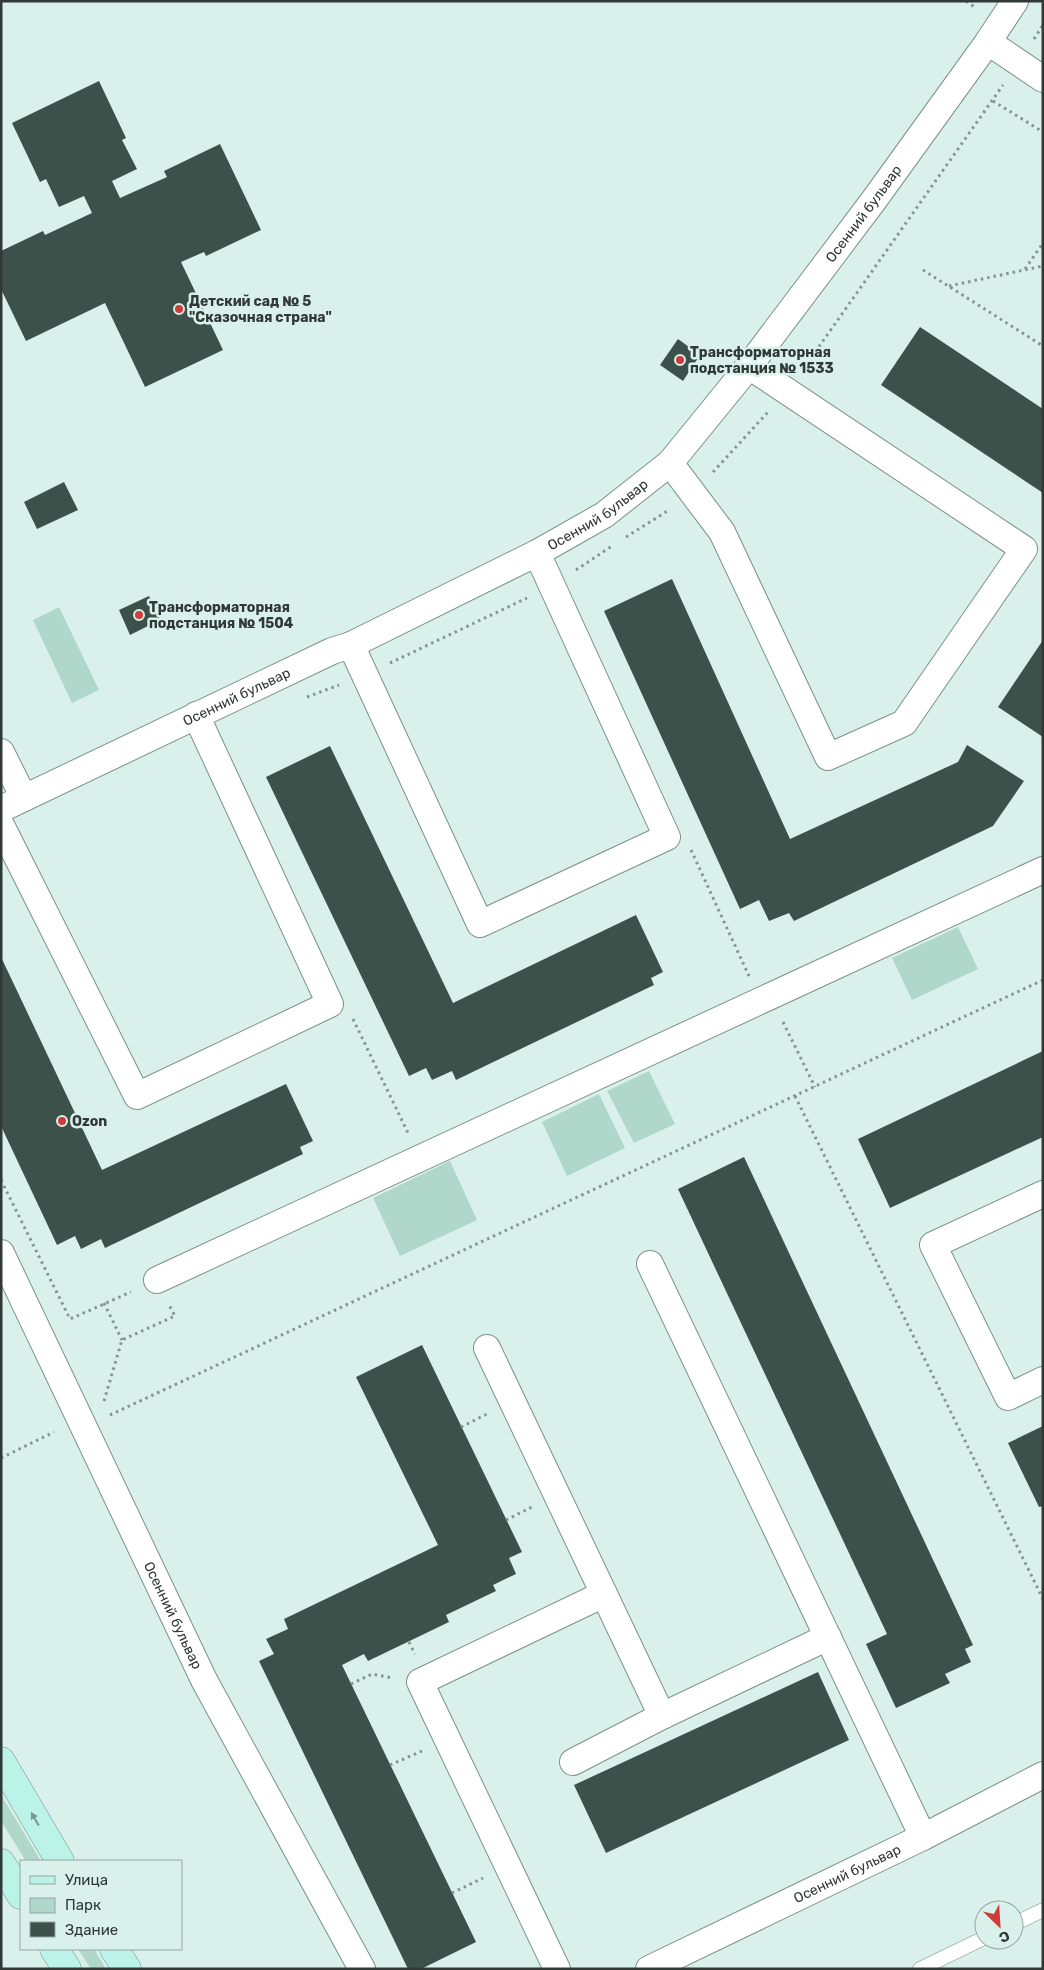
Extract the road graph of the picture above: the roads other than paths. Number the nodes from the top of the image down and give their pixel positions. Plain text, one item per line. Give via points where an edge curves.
1 (1015, 1) edge
2 (988, 42) junction
3 (1043, 79) edge
4 (748, 366) junction
5 (670, 463) junction
6 (537, 553) junction
7 (351, 644) junction
8 (196, 715) junction
9 (1, 752) edge
10 (13, 803) edge
11 (1, 826) edge
12 (1043, 870) edge
13 (1043, 1194) edge
14 (1, 1253) edge
15 (650, 1264) dead end
16 (157, 1280) road end
17 (487, 1348) dead end
18 (1043, 1380) edge
19 (604, 1594) junction
20 (828, 1637) junction
21 (662, 1716) junction
22 (1, 1761) edge
23 (573, 1762) dead end
24 (1043, 1775) edge
25 (923, 1837) junction
26 (59, 1860) edge
27 (1, 1863) edge
28 (20, 1894) edge
29 (1043, 1910) edge
30 (1024, 1919) edge
31 (974, 1943) edge
32 (55, 1950) edge
33 (115, 1950) edge
34 (67, 1969) edge
35 (127, 1969) edge
36 (362, 1969) edge
37 (558, 1969) edge
38 (649, 1969) edge
39 (920, 1969) edge

1 - 2 street, Осенний бульвар
2 - 3 street
2 - 4 street, Осенний бульвар
4 - 5 street, Осенний бульвар
4 - 5 street via 1024,549 904,723 828,756 722,532
5 - 6 street, Осенний бульвар via 604,515
6 - 7 street, Осенний бульвар
6 - 7 street via 667,837 480,924
7 - 8 street, Осенний бульвар
8 - 10 street, Осенний бульвар
8 - 11 street via 330,1004 136,1096
9 - 10 street
12 - 16 street
13 - 18 street via 933,1244 1008,1396
14 - 36 street, Осенний бульвар via 89,1420 204,1680
15 - 20 street
17 - 19 street
19 - 21 street
19 - 37 street via 420,1682
20 - 21 street
20 - 25 street
21 - 23 street
26 -> 22 main road
24 - 25 street, Осенний бульвар
25 - 38 street, Осенний бульвар
27 - 28 main road
29 - 30 lane
31 - 39 lane
32 - 34 main road
33 - 35 main road

